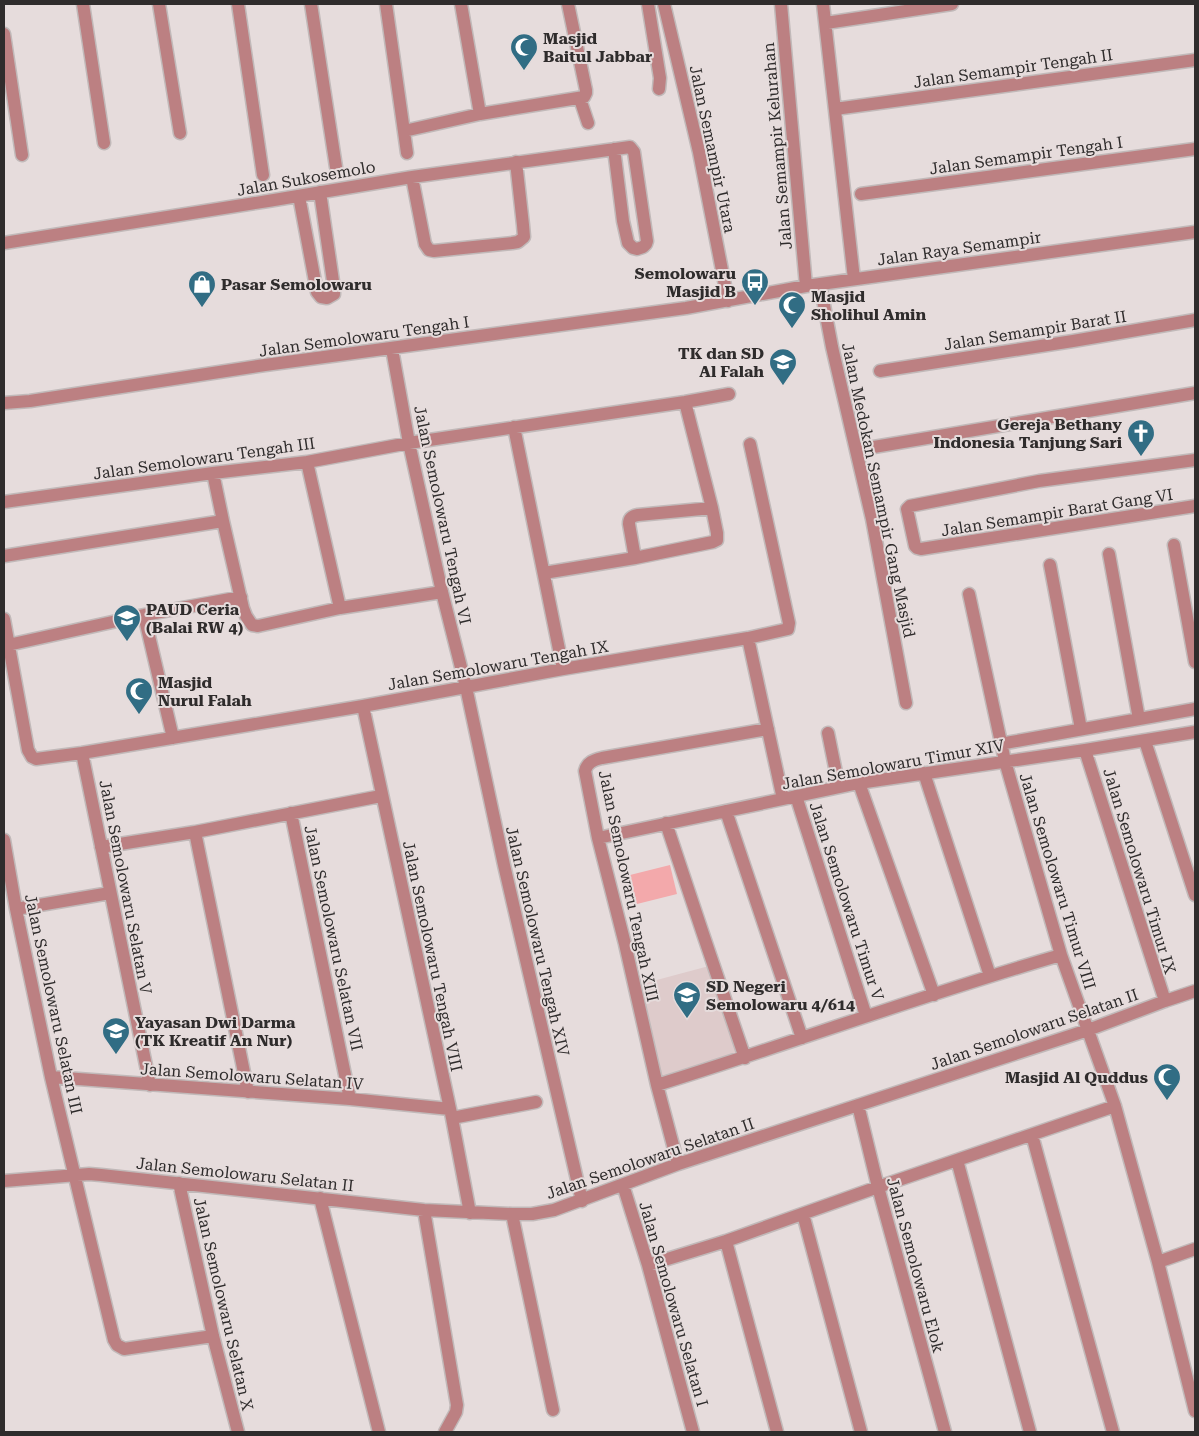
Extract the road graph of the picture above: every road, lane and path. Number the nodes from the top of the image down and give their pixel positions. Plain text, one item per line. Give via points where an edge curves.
1 (83, 4) edge
2 (159, 4) edge
3 (238, 4) edge
4 (311, 4) edge
5 (386, 4) edge
6 (462, 4) edge
7 (568, 4) edge
8 (648, 4) edge
9 (664, 4) edge
10 (780, 4) edge
11 (823, 4) edge
12 (952, 4) edge
13 (826, 23) junction
14 (4, 34) edge
15 (1195, 60) edge
16 (660, 89) dead end
17 (580, 98) junction
18 (835, 109) junction
19 (480, 114) junction
20 (588, 122) dead end
21 (404, 130) junction
22 (180, 133) dead end
23 (104, 143) dead end
24 (614, 149) junction
25 (1195, 149) edge
26 (407, 153) dead end
27 (22, 155) dead end
28 (516, 162) junction
29 (336, 167) dead end
30 (263, 174) dead end
31 (412, 176) junction
32 (320, 192) junction
33 (861, 194) dead end
34 (298, 196) junction
35 (1195, 232) edge
36 (4, 243) edge
37 (854, 279) junction
38 (820, 284) junction
39 (806, 286) junction
40 (728, 301) junction
41 (1195, 320) edge
42 (392, 348) junction
43 (880, 371) dead end
44 (1195, 393) edge
45 (730, 394) dead end
46 (685, 402) junction
47 (4, 404) edge
48 (514, 427) junction
49 (409, 443) junction
50 (750, 444) dead end
51 (856, 450) junction
52 (1195, 460) edge
53 (307, 462) junction
54 (213, 473) junction
55 (4, 502) edge
56 (1195, 506) edge
57 (712, 508) junction
58 (223, 521) junction
59 (1174, 545) dead end
60 (1109, 554) dead end
61 (4, 556) edge
62 (635, 558) junction
63 (1050, 565) dead end
64 (544, 573) junction
65 (442, 592) junction
66 (969, 594) dead end
67 (241, 597) junction
68 (340, 608) junction
69 (144, 615) junction
70 (4, 619) edge
71 (748, 638) junction
72 (8, 645) junction
73 (1195, 662) edge
74 (563, 669) junction
75 (466, 687) junction
76 (906, 703) dead end
77 (363, 706) junction
78 (1195, 709) edge
79 (1139, 719) junction
80 (768, 729) junction
81 (1081, 729) junction
82 (1195, 732) edge
83 (828, 733) dead end
84 (173, 738) junction
85 (1145, 741) junction
86 (1000, 744) junction
87 (1086, 750) junction
88 (82, 753) junction
89 (1005, 761) junction
90 (924, 773) junction
91 (859, 783) junction
92 (839, 787) junction
93 (382, 796) junction
94 (790, 798) junction
95 (726, 810) junction
96 (291, 813) junction
97 (666, 823) junction
98 (195, 832) junction
99 (598, 838) junction
100 (4, 840) edge
101 (101, 847) junction
102 (110, 893) junction
103 (1195, 895) edge
104 (16, 909) junction
105 (1061, 956) junction
106 (990, 976) junction
107 (1195, 990) edge
108 (934, 995) junction
109 (1165, 1000) junction
110 (866, 1016) junction
111 (1088, 1030) junction
112 (802, 1038) junction
113 (745, 1058) junction
114 (51, 1077) junction
115 (150, 1085) junction
116 (657, 1085) junction
117 (248, 1092) junction
118 (350, 1099) junction
119 (536, 1102) dead end
120 (858, 1105) junction
121 (1115, 1106) junction
122 (451, 1113) junction
123 (1032, 1135) junction
124 (957, 1160) junction
125 (678, 1164) junction
126 (74, 1175) junction
127 (4, 1181) edge
128 (179, 1183) junction
129 (623, 1186) junction
130 (878, 1187) junction
131 (320, 1198) junction
132 (582, 1201) junction
133 (424, 1210) junction
134 (470, 1213) junction
135 (512, 1214) junction
136 (803, 1214) junction
137 (726, 1241) junction
138 (1195, 1249) edge
139 (1158, 1262) junction
140 (648, 1265) junction
141 (213, 1336) junction
142 (553, 1410) dead end
143 (1195, 1411) edge
144 (238, 1432) edge
145 (379, 1432) edge
146 (445, 1432) edge
147 (693, 1432) edge
148 (778, 1432) edge
149 (861, 1432) edge
150 (945, 1432) edge
151 (1030, 1432) edge
152 (1113, 1432) edge

1 - 23 street
2 - 22 street
3 - 30 street
4 - 29 street
5 - 21 street
6 - 19 street
7 - 17 street via 586,90
8 - 16 street
9 - 40 street, Jalan Semampir Utara via 699,152
10 - 39 street, Jalan Semampir Kelurahan
11 - 13 street
12 - 13 street
13 - 18 street
14 - 27 street
15 - 18 street, Jalan Semampir Tengah II
17 - 19 street
17 - 20 street
18 - 37 street
19 - 21 street
21 - 26 street
24 - 24 street, Jalan Sukosemolo via 628,243 637,249 646,241 634,152 630,147
24 - 28 street, Jalan Sukosemolo
25 - 33 street, Jalan Semampir Tengah I
28 - 31 street, Jalan Sukosemolo
28 - 31 street via 524,237 512,243 429,250 425,244
31 - 32 street, Jalan Sukosemolo
32 - 34 street, Jalan Sukosemolo
32 - 34 street via 334,288 334,294 327,298 317,292
34 - 36 street, Jalan Sukosemolo
35 - 37 street, Jalan Raya Semampir
37 - 38 street, Jalan Raya Semampir
38 - 39 street, Jalan Raya Semampir
38 - 51 street, Jalan Medokan Semampir Gang Masjid
39 - 40 street, Jalan Raya Semampir
40 - 42 street, Jalan Semolowaru Tengah I
41 - 43 street, Jalan Semampir Barat II
42 - 47 street, Jalan Semolowaru Tengah I
42 - 49 street, Jalan Semolowaru Tengah VI
44 - 51 street
45 - 46 street, Jalan Semolowaru Tengah III
46 - 48 street, Jalan Semolowaru Tengah III
46 - 57 street
48 - 49 street, Jalan Semolowaru Tengah III
48 - 64 street
49 - 53 street, Jalan Semolowaru Tengah III
49 - 65 street, Jalan Semolowaru Tengah VI
50 - 71 street, Jalan Semolowaru Tengah IX via 790,625 785,631
51 - 76 street, Jalan Medokan Semampir Gang Masjid
52 - 56 street, Jalan Semampir Barat Gang VI via 1039,481 907,509 915,546 924,549
53 - 54 street, Jalan Semolowaru Tengah III
53 - 68 street
54 - 55 street, Jalan Semolowaru Tengah III
54 - 58 street
57 - 62 street via 718,536 716,541
57 - 62 street via 630,518
58 - 61 street
58 - 67 street
59 - 73 street
60 - 79 street
62 - 64 street
63 - 81 street
64 - 74 street
65 - 68 street
65 - 75 street, Jalan Semolowaru Tengah VI
66 - 86 street, Jalan Semolowaru Timur VIII
67 - 68 street via 246,616 256,626
67 - 69 street
69 - 72 street
69 - 84 street
70 - 72 street
71 - 74 street, Jalan Semolowaru Tengah IX
71 - 80 street, Jalan Semolowaru Timur V
72 - 88 street, Jalan Semolowaru Tengah IX via 29,753 36,759
74 - 75 street, Jalan Semolowaru Tengah IX
75 - 77 street, Jalan Semolowaru Tengah IX
75 - 132 street, Jalan Semolowaru Tengah XIV
77 - 84 street, Jalan Semolowaru Tengah IX
77 - 93 street, Jalan Semolowaru Tengah VIII
78 - 79 street, Jalan Semolowaru Timur XIV
79 - 81 street, Jalan Semolowaru Timur XIV
80 - 94 street, Jalan Semolowaru Timur V
80 - 99 street, Jalan Semolowaru Tengah XIII via 589,763 585,775
81 - 86 street, Jalan Semolowaru Timur XIV
82 - 85 street, Jalan Semolowaru Timur XIV
83 - 92 street
84 - 88 street, Jalan Semolowaru Tengah IX
85 - 87 street, Jalan Semolowaru Timur XIV
85 - 103 street
86 - 89 street, Jalan Semolowaru Timur VIII
87 - 89 street, Jalan Semolowaru Timur XIV
87 - 109 street, Jalan Semolowaru Timur IX
88 - 101 street, Jalan Semolowaru Selatan V
89 - 90 street, Jalan Semolowaru Timur XIV
89 - 105 street, Jalan Semolowaru Timur VIII
90 - 91 street, Jalan Semolowaru Timur XIV
90 - 106 street
91 - 92 street, Jalan Semolowaru Timur XIV
91 - 108 street
92 - 94 street, Jalan Semolowaru Timur XIV
93 - 96 street
93 - 122 street, Jalan Semolowaru Tengah VIII
94 - 95 street, Jalan Semolowaru Timur XIV
94 - 110 street, Jalan Semolowaru Timur V
95 - 97 street, Jalan Semolowaru Timur XIV
95 - 112 street
96 - 98 street
96 - 118 street, Jalan Semolowaru Selatan VII
97 - 99 street, Jalan Semolowaru Timur XIV
97 - 113 street
98 - 101 street
98 - 117 street
99 - 116 street, Jalan Semolowaru Tengah XIII
100 - 104 street, Jalan Semolowaru Selatan III
101 - 102 street, Jalan Semolowaru Selatan V
102 - 104 street
102 - 115 street, Jalan Semolowaru Selatan V
104 - 114 street, Jalan Semolowaru Selatan III
105 - 106 street
105 - 111 street, Jalan Semolowaru Timur VIII
106 - 108 street
107 - 109 street, Jalan Semolowaru Selatan II
108 - 110 street
109 - 111 street, Jalan Semolowaru Selatan II
110 - 112 street
111 - 120 street, Jalan Semolowaru Selatan II
111 - 121 street, Jalan Semolowaru Timur VIII
112 - 113 street
113 - 116 street
114 - 115 street, Jalan Semolowaru Selatan IV
114 - 126 street, Jalan Semolowaru Selatan III
115 - 117 street, Jalan Semolowaru Selatan IV
116 - 125 street, Jalan Semolowaru Tengah XIII
117 - 118 street, Jalan Semolowaru Selatan IV
118 - 122 street, Jalan Semolowaru Selatan IV
119 - 122 street, Jalan Semolowaru Selatan IV
120 - 125 street, Jalan Semolowaru Selatan II
120 - 130 street, Jalan Semolowaru Elok
121 - 123 street
121 - 139 street, Jalan Semolowaru Timur VIII
122 - 134 street, Jalan Semolowaru Tengah VIII
123 - 124 street
123 - 152 street
124 - 130 street
124 - 151 street
125 - 129 street, Jalan Semolowaru Selatan II
126 - 127 street, Jalan Semolowaru Selatan II
126 - 128 street, Jalan Semolowaru Selatan II
126 - 141 street, Jalan Semolowaru Selatan III via 117,1346 124,1349
128 - 131 street, Jalan Semolowaru Selatan II
128 - 141 street, Jalan Semolowaru Selatan X
129 - 132 street, Jalan Semolowaru Selatan II
129 - 140 street, Jalan Semolowaru Selatan I
130 - 136 street
130 - 150 street, Jalan Semolowaru Elok
131 - 133 street, Jalan Semolowaru Selatan II
131 - 145 street
132 - 135 street, Jalan Semolowaru Selatan II via 554,1210
133 - 134 street, Jalan Semolowaru Selatan II
133 - 146 street via 457,1405
134 - 135 street, Jalan Semolowaru Selatan II
135 - 142 street
136 - 137 street
136 - 149 street
137 - 140 street
137 - 148 street
138 - 139 street
139 - 143 street, Jalan Semolowaru Timur VIII
140 - 147 street, Jalan Semolowaru Selatan I
141 - 144 street, Jalan Semolowaru Selatan X

